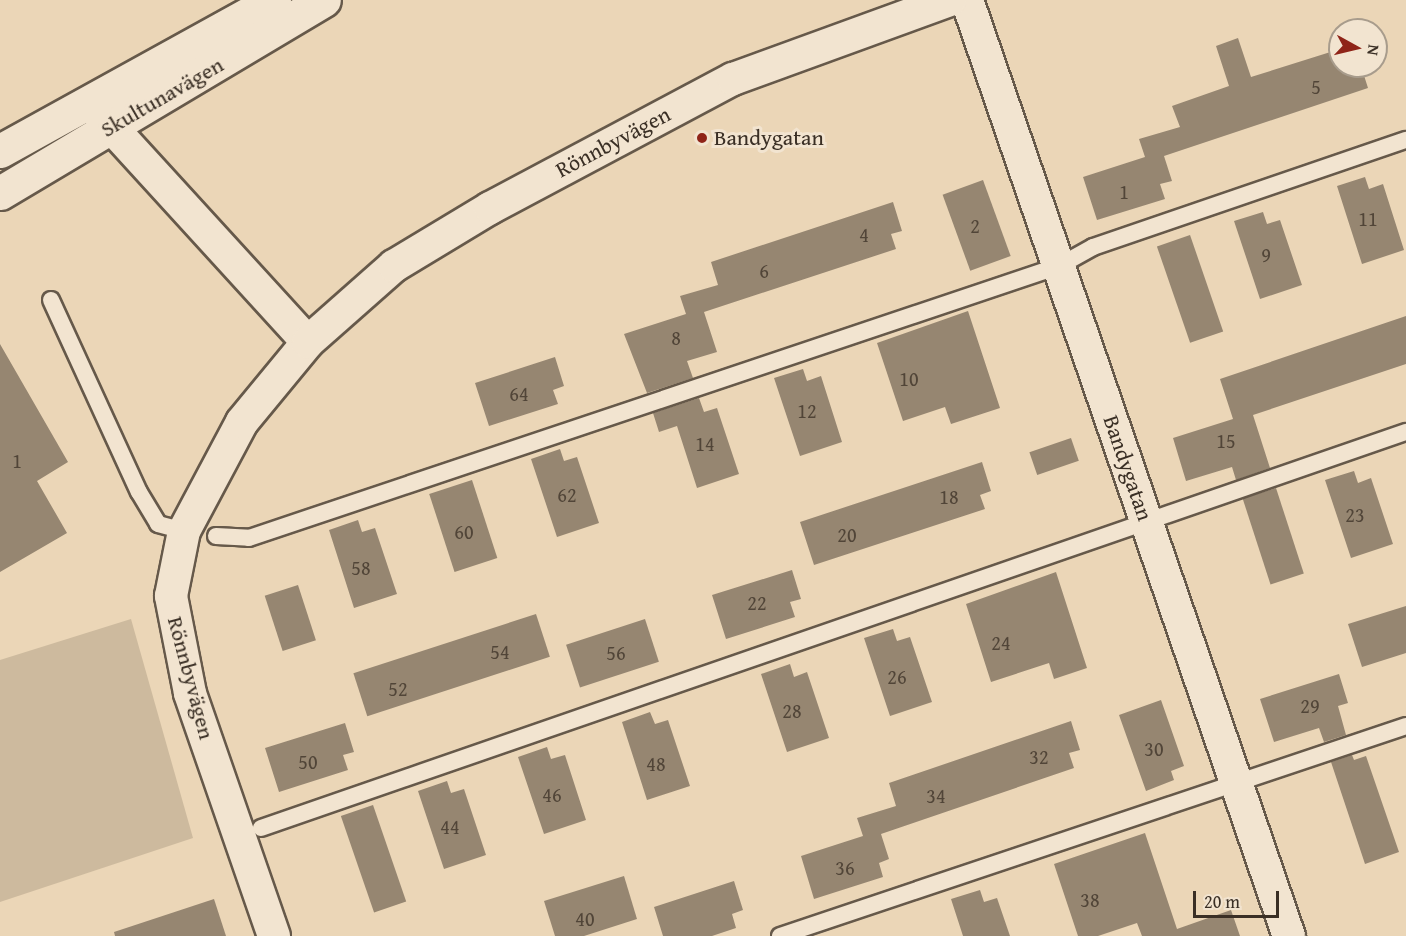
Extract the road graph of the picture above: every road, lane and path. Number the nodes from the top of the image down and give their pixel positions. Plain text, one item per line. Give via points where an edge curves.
1 (274, 0) edge
2 (324, 0) edge
3 (950, 0) edge
4 (967, 0) edge
5 (88, 102) junction
6 (109, 127) junction
7 (1406, 140) edge
8 (0, 151) edge
9 (0, 193) edge
10 (1059, 266) junction
11 (51, 300) dead end
12 (308, 342) junction
13 (1406, 432) edge
14 (1148, 525) junction
15 (184, 531) junction
16 (216, 536) dead end
17 (1406, 726) edge
18 (1237, 784) junction
19 (261, 828) dead end
20 (274, 936) edge
21 (780, 936) edge
22 (1288, 936) edge

1 - 5 main road, Skultunavägen
2 - 6 main road, Skultunavägen
3 - 12 street, Rönnbyvägen via 786,56 624,136 394,266
4 - 10 street, Bandygatan
5 - 6 street
5 - 8 main road, Skultunavägen
6 - 9 main road, Skultunavägen
6 - 12 street
7 - 10 lane via 1093,247
10 - 14 street, Bandygatan
10 - 16 lane via 249,538
11 - 15 lane via 139,492 158,524
12 - 15 street, Rönnbyvägen via 242,422
13 - 14 lane via 1169,513
14 - 18 street, Bandygatan
14 - 19 lane
15 - 20 street, Rönnbyvägen via 173,563 174,634
17 - 18 lane
18 - 21 lane
18 - 22 street, Bandygatan

